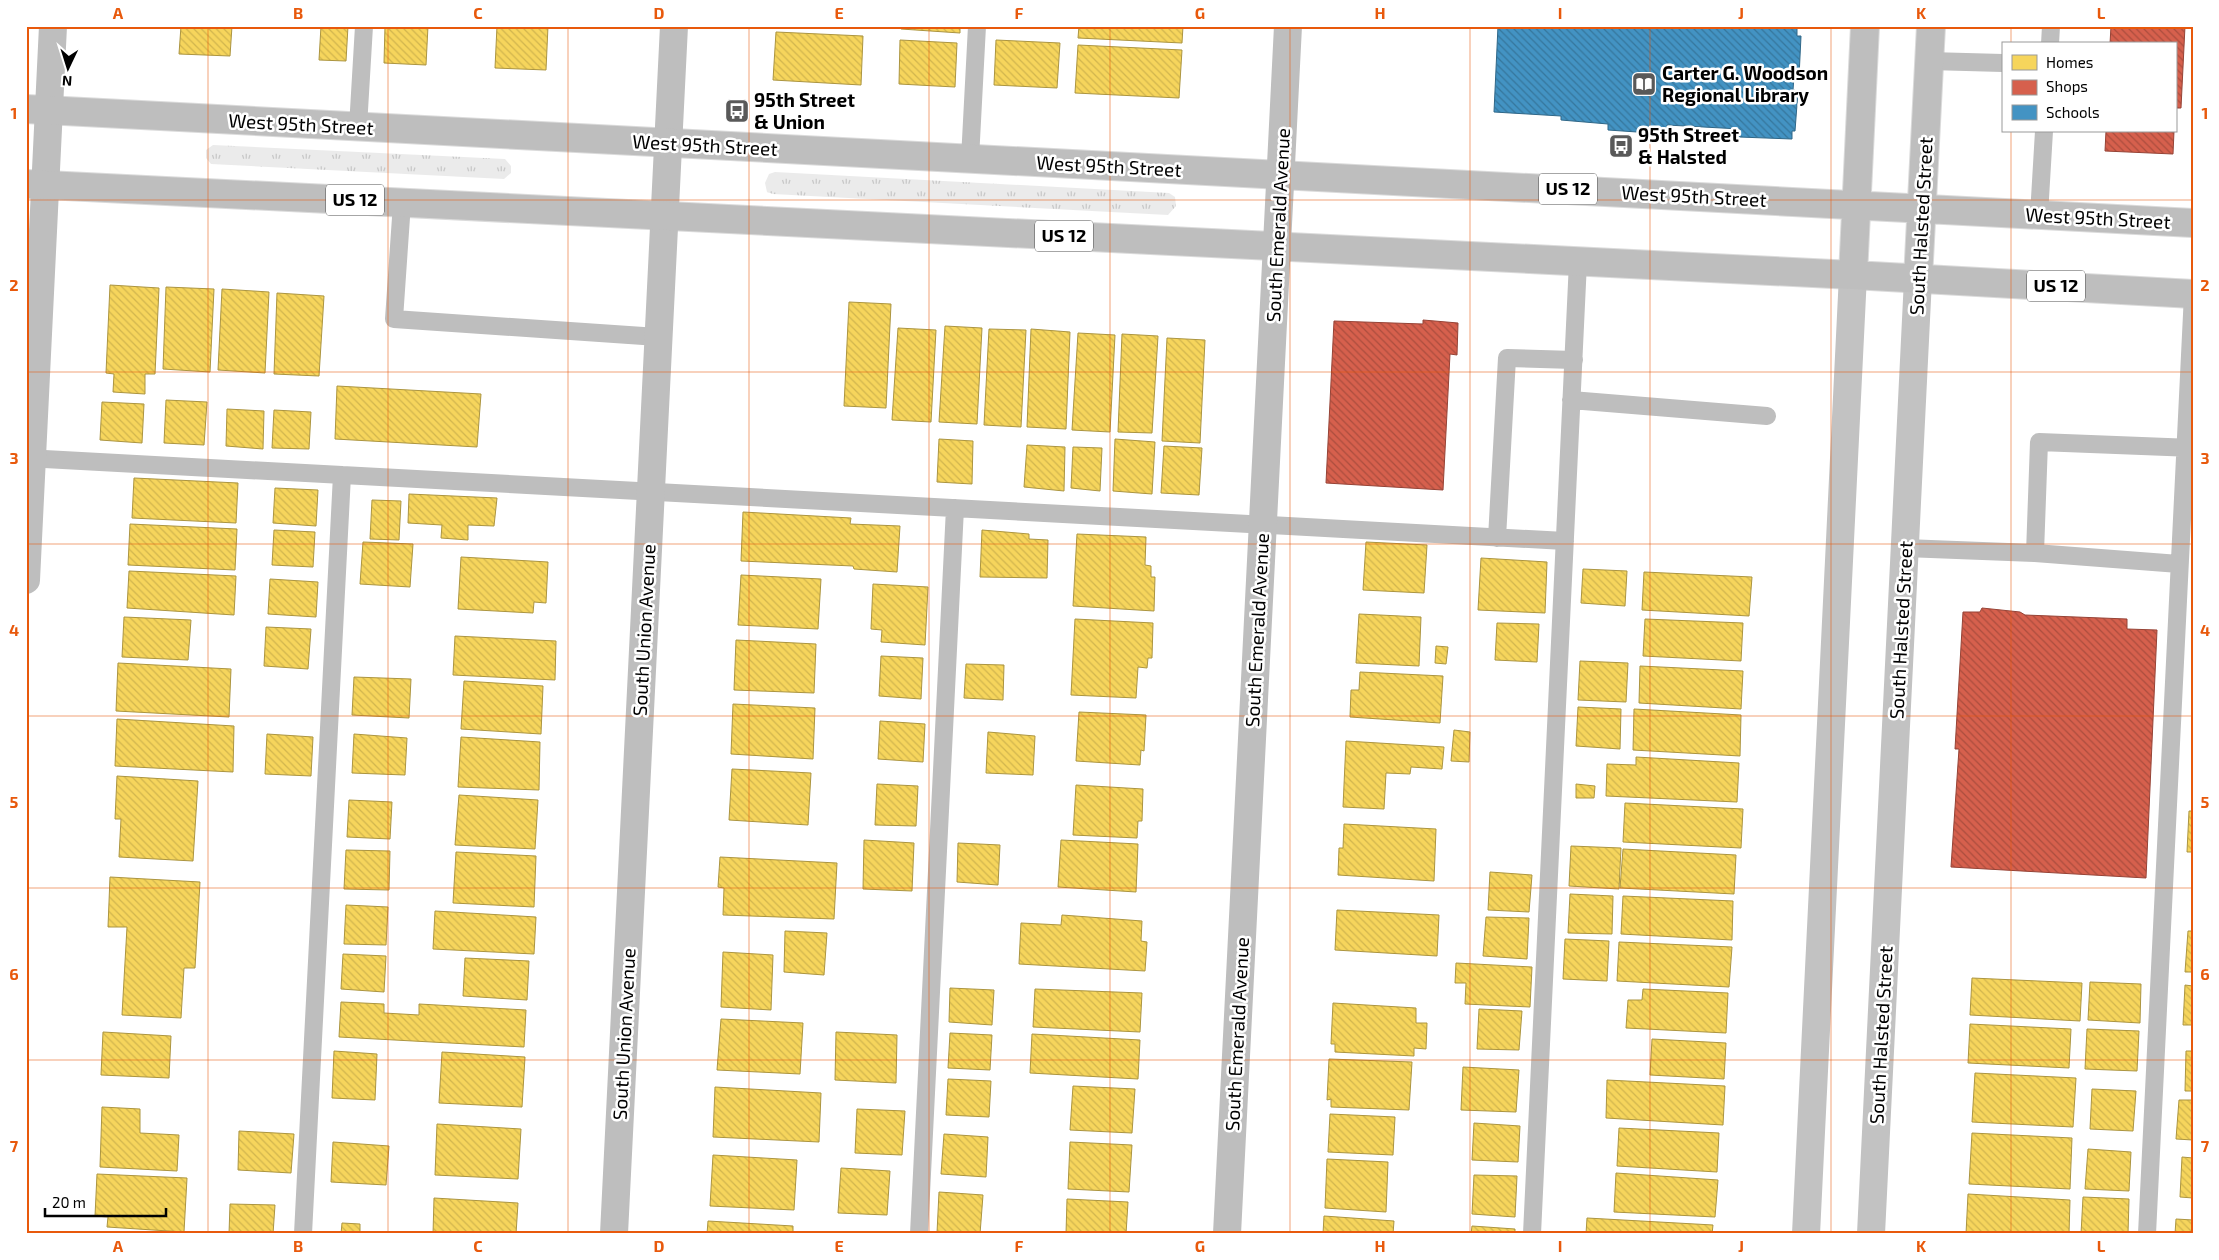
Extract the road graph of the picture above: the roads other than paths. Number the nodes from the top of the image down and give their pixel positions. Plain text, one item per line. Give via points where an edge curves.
1 (53, 26) edge
2 (364, 26) edge
3 (674, 26) edge
4 (977, 26) edge
5 (1288, 26) edge
6 (1865, 26) edge
7 (1931, 26) edge
8 (2051, 26) edge
9 (2050, 42) edge
10 (1929, 61) junction
11 (2002, 63) edge
12 (38, 109) edge
13 (358, 127) junction
14 (2044, 132) edge
15 (668, 144) junction
16 (970, 159) junction
17 (1280, 174) junction
18 (36, 184) edge
19 (402, 203) junction
20 (1857, 204) junction
21 (1922, 208) junction
22 (2039, 214) junction
23 (665, 216) junction
24 (2193, 223) edge
25 (1276, 247) junction
26 (1578, 262) junction
27 (1853, 275) junction
28 (1918, 278) junction
29 (2193, 294) edge
30 (658, 336) junction
31 (1574, 360) junction
32 (1571, 400) junction
33 (1767, 416) dead end
34 (2189, 448) edge
35 (29, 458) edge
36 (342, 475) junction
37 (651, 492) junction
38 (955, 508) junction
39 (1263, 525) junction
40 (1497, 538) junction
41 (1565, 541) junction
42 (1905, 548) junction
43 (2035, 553) junction
44 (2179, 564) junction
45 (26, 580) edge
46 (303, 1234) edge
47 (614, 1234) edge
48 (919, 1234) edge
49 (1227, 1234) edge
50 (1532, 1234) edge
51 (1806, 1234) edge
52 (1871, 1234) edge
53 (2147, 1234) edge

1 - 12 main road
2 - 13 lane
3 - 15 main road, South Union Avenue
4 - 16 lane
5 - 17 main road, South Emerald Avenue
6 - 20 main road
7 - 10 main road, South Halsted Street
8 - 9 lane
10 - 11 lane
10 - 21 main road, South Halsted Street
12 - 13 main road, West 95th Street / US 12
12 - 18 main road
13 - 15 main road, West 95th Street / US 12
14 - 22 lane
15 - 16 main road, West 95th Street / US 12
15 - 23 main road, South Union Avenue
16 - 17 main road, West 95th Street / US 12
17 - 20 main road, West 95th Street / US 12
17 - 25 main road, South Emerald Avenue
18 - 19 main road, US 12
18 - 35 main road
19 - 23 main road, US 12
19 - 30 lane via 394,319
20 - 21 main road, West 95th Street / US 12
20 - 27 main road
21 - 22 main road, West 95th Street / US 12
21 - 28 main road, South Halsted Street
22 - 24 main road, West 95th Street / US 12
23 - 25 main road, US 12
23 - 30 main road, South Union Avenue
25 - 26 main road, US 12
25 - 39 main road, South Emerald Avenue
26 - 27 main road, US 12
26 - 31 lane
27 - 28 main road, US 12
27 - 51 main road
28 - 29 main road, US 12
28 - 42 main road, South Halsted Street
29 - 34 lane
30 - 37 main road, South Union Avenue
31 - 32 lane
31 - 40 lane via 1507,358
32 - 33 lane
32 - 41 lane
34 - 43 lane via 2039,442
34 - 44 lane
35 - 36 lane
35 - 45 main road
36 - 37 lane
36 - 46 lane
37 - 38 lane
37 - 47 main road, South Union Avenue
38 - 39 lane
38 - 48 lane
39 - 40 lane
39 - 49 main road, South Emerald Avenue
40 - 41 lane
41 - 50 lane
42 - 43 lane
42 - 52 main road, South Halsted Street
43 - 44 lane
44 - 53 lane

